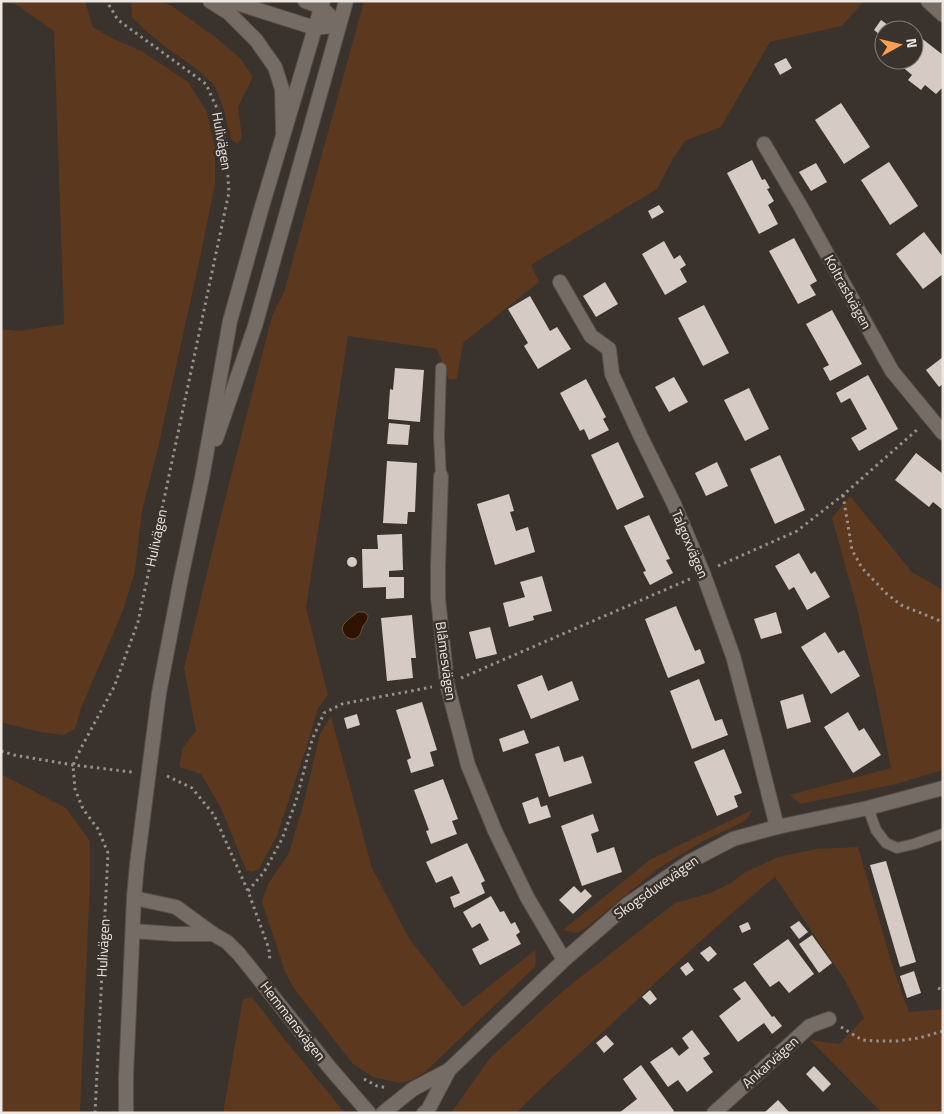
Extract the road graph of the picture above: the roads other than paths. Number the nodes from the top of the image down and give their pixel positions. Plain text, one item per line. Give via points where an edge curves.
1 (210, 1) edge
2 (230, 1) edge
3 (304, 1) edge
4 (346, 1) edge
5 (928, 1) edge
6 (322, 4) edge
7 (943, 15) edge
8 (339, 26) junction
9 (315, 28) junction
10 (283, 137) junction
11 (764, 144) dead end
12 (560, 282) dead end
13 (441, 368) dead end
14 (943, 433) edge
15 (441, 476) joint
16 (202, 478) junction
17 (943, 788) edge
18 (868, 808) junction
19 (776, 827) junction
20 (943, 834) edge
21 (134, 898) junction
22 (133, 931) junction
23 (214, 934) junction
24 (564, 960) junction
25 (830, 1019) road end
26 (449, 1070) junction
27 (126, 1113) edge
28 (369, 1113) edge
29 (383, 1113) edge
30 (424, 1113) edge
31 (714, 1113) edge

1 - 10 street via 256,40 275,67 282,89
2 - 9 street
3 - 6 street
4 - 8 street, Hulivägen
5 - 7 street
6 - 8 street
6 - 9 street, Hulivägen
8 - 9 street
8 - 16 street, Hulivägen via 255,326
9 - 10 street, Hulivägen
10 - 16 street, Hulivägen via 230,321
11 - 14 street, Koltrastvägen via 892,371
12 - 19 street, Talgoxvägen via 591,336 609,349 612,374 703,573 733,656
13 - 15 lane, Blåmesvägen
15 - 24 street, Blåmesvägen via 438,598 447,684 468,765 494,831
16 - 21 street, Hulivägen via 159,693
17 - 18 street, Skogsduvevägen
18 - 19 street, Skogsduvevägen
18 - 20 lane via 876,830 886,843 897,848
19 - 24 street, Skogsduvevägen via 733,840 689,862 628,904
21 - 22 street, Hulivägen
21 - 23 street, Hemmansvägen via 176,907
22 - 23 street
22 - 27 street, Hulivägen
23 - 28 street, Hemmansvägen via 239,954
24 - 26 street, Skogsduvevägen
25 - 31 street, Ankarvägen via 810,1026
26 - 29 street, Skogsduvevägen via 413,1089
26 - 30 street, Skogsduvevägen

